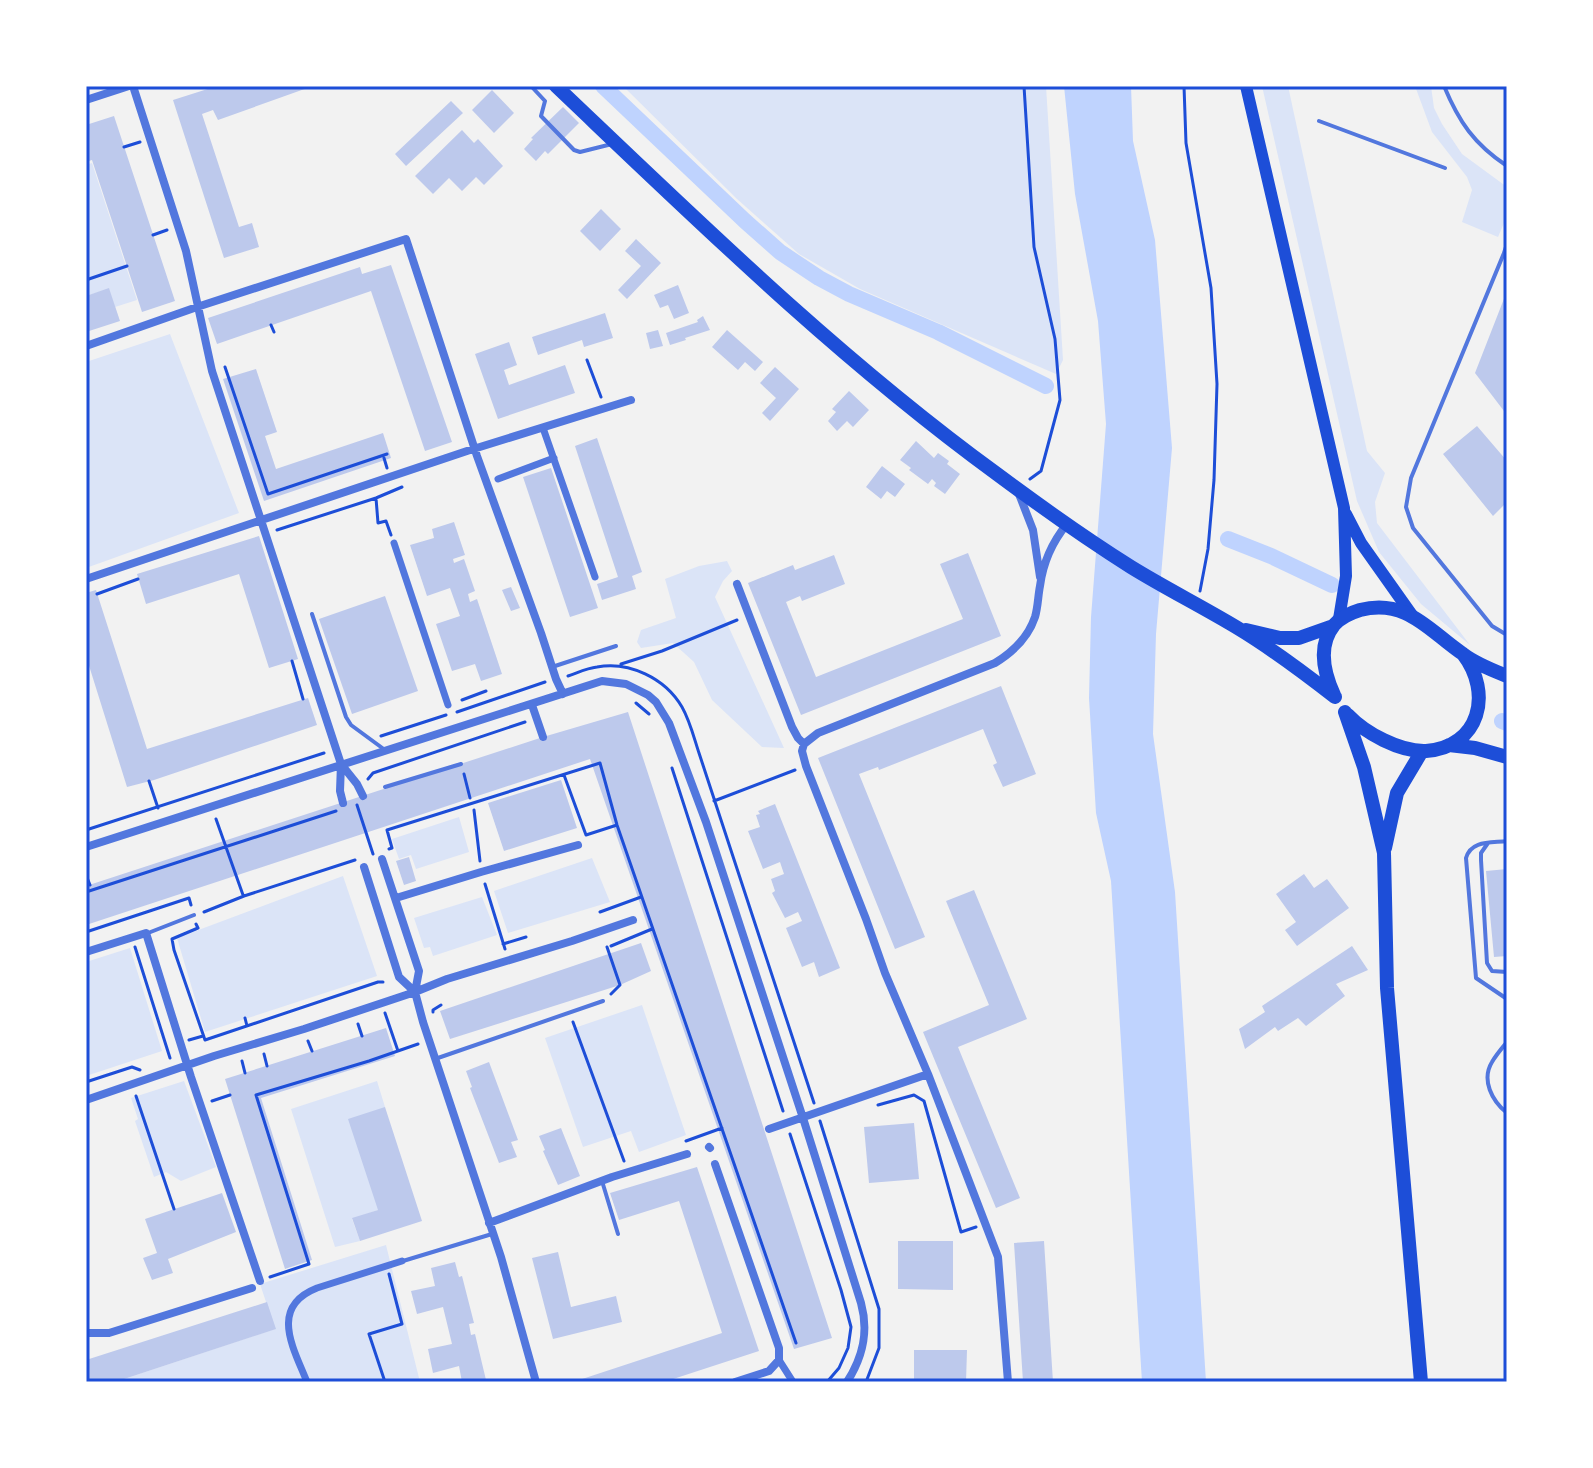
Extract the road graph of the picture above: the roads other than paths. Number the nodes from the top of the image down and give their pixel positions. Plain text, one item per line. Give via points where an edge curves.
1 (131, 86) edge
2 (531, 86) edge
3 (556, 86) edge
4 (1246, 86) edge
5 (1444, 86) edge
6 (86, 100) edge
7 (1319, 121) dead end
8 (616, 143) junction
9 (1507, 166) edge
10 (1445, 168) dead end
11 (1507, 244) edge
12 (1505, 253) edge
13 (197, 307) junction
14 (86, 346) edge
15 (631, 400) dead end
16 (543, 428) junction
17 (475, 449) junction
18 (554, 458) junction
19 (498, 479) dead end
20 (1016, 488) junction
21 (1344, 508) junction
22 (261, 521) junction
23 (1067, 524) junction
24 (394, 543) road end
25 (595, 577) dead end
26 (86, 579) edge
27 (1040, 581) junction
28 (737, 584) dead end
29 (312, 614) dead end
30 (1412, 615) junction
31 (1336, 622) junction
32 (1238, 628) junction
33 (1507, 635) edge
34 (616, 646) dead end
35 (1463, 654) junction
36 (552, 667) junction
37 (1507, 676) edge
38 (563, 694) junction
39 (1335, 697) junction
40 (448, 705) dead end
41 (532, 705) junction
42 (1345, 712) junction
43 (543, 737) dead end
44 (804, 744) junction
45 (1449, 745) junction
46 (385, 750) junction
47 (1422, 751) junction
48 (1507, 757) edge
49 (341, 764) junction
50 (461, 764) dead end
51 (385, 787) dead end
52 (363, 796) dead end
53 (343, 806) road end
54 (1507, 841) edge
55 (1488, 843) junction
56 (578, 845) dead end
57 (86, 847) edge
58 (1384, 853) junction
59 (382, 859) dead end
60 (361, 863) road end
61 (396, 898) junction
62 (194, 915) road end
63 (633, 920) dead end
64 (146, 933) junction
65 (86, 952) edge
66 (1507, 972) edge
67 (415, 992) junction
68 (1507, 999) edge
69 (603, 1001) road end
70 (1507, 1042) edge
71 (435, 1059) junction
72 (188, 1066) junction
73 (928, 1074) junction
74 (86, 1100) edge
75 (1507, 1113) edge
76 (803, 1118) junction
77 (769, 1129) dead end
78 (687, 1154) dead end
79 (715, 1164) dead end
80 (602, 1181) junction
81 (489, 1223) junction
82 (492, 1234) junction
83 (618, 1234) dead end
84 (402, 1261) joint
85 (260, 1281) road end
86 (252, 1288) dead end
87 (86, 1333) edge
88 (779, 1360) junction
89 (307, 1382) edge
90 (536, 1382) edge
91 (735, 1382) edge
92 (793, 1382) edge
93 (847, 1382) edge
94 (1008, 1382) edge
95 (1421, 1382) edge

1 - 6 street
1 - 13 street via 186,251
2 - 8 lane via 545,101 541,116 574,150
3 - 8 main road
4 - 21 main road
5 - 9 lane via 1478,145
7 - 10 lane
8 - 20 main road via 772,290
11 - 12 lane
12 - 33 lane via 1411,478 1406,507 1413,528 1492,626
13 - 14 street
13 - 17 street via 406,239
13 - 22 street
15 - 16 street
16 - 17 street
16 - 18 street
17 - 22 street
17 - 36 street
18 - 19 street
18 - 25 street
20 - 23 main road
20 - 27 street via 1033,530
21 - 30 main road via 1361,543
21 - 31 main road via 1346,576
22 - 26 street
22 - 49 street
23 - 27 street via 1050,549
23 - 32 main road
24 - 40 street
27 - 44 street via 1031,626 1002,659 818,733
28 - 44 street via 792,727
29 - 46 lane via 346,717
30 - 31 main road via 1376,608
30 - 35 main road
31 - 32 main road via 1299,638
31 - 39 main road via 1323,663
32 - 39 main road
34 - 36 lane
35 - 37 main road
35 - 45 main road via 1477,678 1479,706 1467,731
36 - 38 street
38 - 41 street
38 - 76 street via 602,681 626,684 656,702 669,723
39 - 42 main road
41 - 43 street
41 - 46 street
42 - 47 main road via 1378,738
42 - 58 main road
44 - 73 street via 806,766
45 - 47 main road
45 - 48 main road
46 - 49 street
47 - 58 main road via 1397,793
49 - 52 street
49 - 53 street
49 - 57 street
50 - 51 lane
54 - 55 lane
55 - 66 lane via 1481,853 1487,963 1492,971
55 - 68 lane via 1476,844 1466,858 1476,978
56 - 61 street
58 - 95 main road via 1387,988
59 - 61 street
60 - 67 street via 399,977
61 - 67 street via 419,971
62 - 64 lane
63 - 67 street
64 - 65 street
64 - 72 street
67 - 71 street
67 - 72 street
69 - 71 lane
70 - 75 lane via 1489,1066 1487,1082
71 - 81 street
72 - 74 street
72 - 85 street
73 - 76 street
73 - 94 street via 998,1257
76 - 77 street
76 - 93 street via 865,1319 861,1353
78 - 80 street
79 - 88 street
80 - 81 street
80 - 83 lane
81 - 82 street
82 - 84 lane
82 - 90 street
84 - 89 street via 306,1292 295,1302 287,1319
86 - 87 street via 109,1333
88 - 91 street via 769,1371
88 - 92 street

